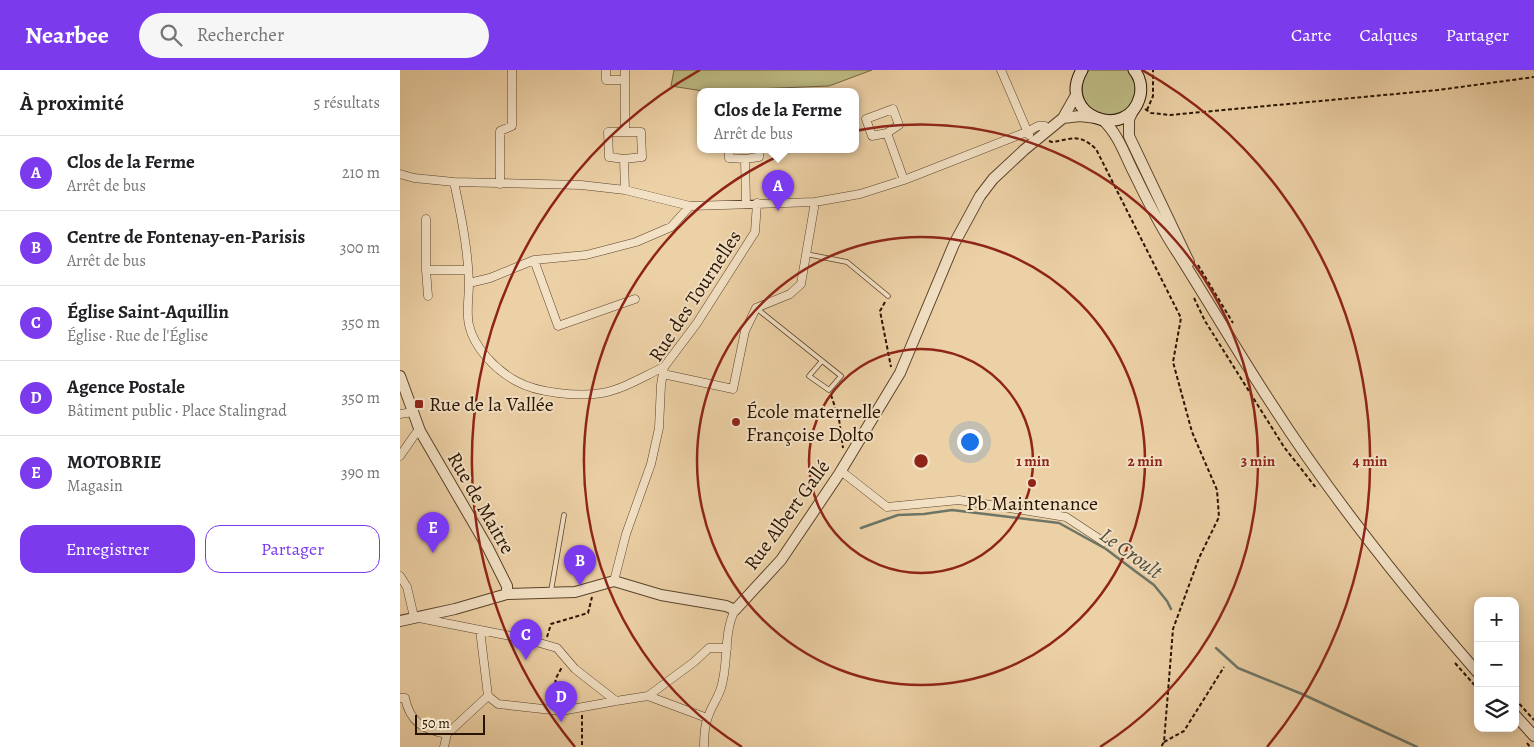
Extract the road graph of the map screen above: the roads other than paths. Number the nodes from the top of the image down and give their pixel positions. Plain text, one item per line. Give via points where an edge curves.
1 (512, 70) edge
2 (606, 70) edge
3 (624, 70) edge
4 (1001, 70) edge
5 (1082, 70) edge
6 (1134, 70) edge
7 (1143, 70) edge
8 (1076, 76) edge
9 (625, 80) junction
10 (1140, 82) junction
11 (1076, 94) junction
12 (1134, 109) junction
13 (1063, 118) junction
14 (1100, 119) junction
15 (625, 132) junction
16 (887, 133) dead end
17 (1034, 134) junction
18 (729, 153) edge
19 (759, 153) edge
20 (624, 159) junction
21 (745, 160) junction
22 (400, 174) edge
23 (904, 180) junction
24 (454, 182) junction
25 (500, 184) junction
26 (624, 190) junction
27 (815, 202) junction
28 (746, 203) junction
29 (757, 203) junction
30 (690, 206) junction
31 (426, 219) dead end
32 (806, 254) junction
33 (534, 260) junction
34 (426, 270) junction
35 (468, 270) junction
36 (469, 282) junction
37 (1203, 292) junction
38 (428, 296) dead end
39 (888, 296) road end
40 (635, 299) dead end
41 (756, 308) junction
42 (822, 361) junction
43 (664, 370) junction
44 (400, 376) edge
45 (413, 412) junction
46 (400, 414) edge
47 (420, 430) junction
48 (400, 456) edge
49 (843, 468) junction
50 (564, 515) dead end
51 (1104, 542) dead end
52 (400, 576) edge
53 (614, 581) junction
54 (507, 594) junction
55 (551, 594) junction
56 (735, 610) junction
57 (414, 617) junction
58 (400, 621) edge
59 (480, 630) junction
60 (727, 648) junction
61 (1474, 668) edge
62 (488, 696) junction
63 (648, 696) junction
64 (400, 698) edge
65 (616, 700) junction
66 (707, 718) junction
67 (1519, 719) edge
68 (447, 734) junction
69 (1534, 736) edge
70 (444, 747) edge
71 (704, 747) edge

1 - 25 street via 512,126 500,131
2 - 9 street via 606,80
3 - 9 street
4 - 17 street
5 - 8 main road
6 - 10 main road
7 - 10 main road
8 - 11 main road
9 - 15 street
10 - 12 main road via 1141,92
11 - 13 street
11 - 14 main road via 1085,111
12 - 14 main road via 1119,119
12 - 37 street via 1128,125 1129,136
13 - 14 street
13 - 17 street, Rue Albert Gallé
14 - 37 street via 1120,142 1177,253
15 - 20 street via 608,132 609,157
15 - 20 street via 641,132 642,157
16 - 23 street
17 - 23 street
17 - 49 street, Rue Albert Gallé via 980,196 954,244 904,365
18 - 21 street via 729,158
19 - 21 street via 759,157
20 - 26 street
21 - 28 street
22 - 24 street
23 - 27 street via 860,194
24 - 25 street
24 - 35 street
25 - 26 street via 581,185
26 - 30 street
27 - 29 street
27 - 32 street
28 - 29 street
28 - 30 street
29 - 43 street, Rue des Tournelles via 755,232
30 - 33 street via 671,227 636,242 586,254
31 - 34 street
32 - 39 lane via 847,262
32 - 41 street via 801,284 790,294
33 - 36 street via 490,278
33 - 40 street via 558,326
34 - 35 street
34 - 38 street
35 - 36 street
36 - 43 street via 468,323 472,336 486,356 517,382 566,394 601,393
37 - 61 street via 1271,403 1337,498 1407,589
41 - 42 lane
41 - 43 street via 745,331 733,389
42 - 42 lane via 841,376 829,390 809,376
43 - 53 street, Rue des Tournelles via 660,385 659,428 651,464 626,534
44 - 45 street, Rue de Maitre
45 - 46 street
45 - 47 street, Rue de Maitre
47 - 48 street
47 - 54 street, Rue de Maitre via 488,548 507,586
49 - 51 street via 887,507 959,500 1066,517
49 - 56 street, Rue Albert Gallé via 781,560
50 - 55 lane
52 - 57 street via 407,588
53 - 55 street via 575,592
53 - 56 street via 661,595
54 - 55 street
54 - 57 street
56 - 60 street, Rue Albert Gallé via 729,621
57 - 58 street
57 - 59 street
59 - 62 street
59 - 65 street via 557,648 576,669
60 - 63 street via 709,648
60 - 66 street, Rue Albert Gallé via 721,688
62 - 65 street via 498,704 561,711
62 - 68 street
63 - 65 street
63 - 66 street
64 - 68 street via 405,698 414,720 434,732
66 - 71 street, Rue Albert Gallé
67 - 69 street
68 - 70 street

